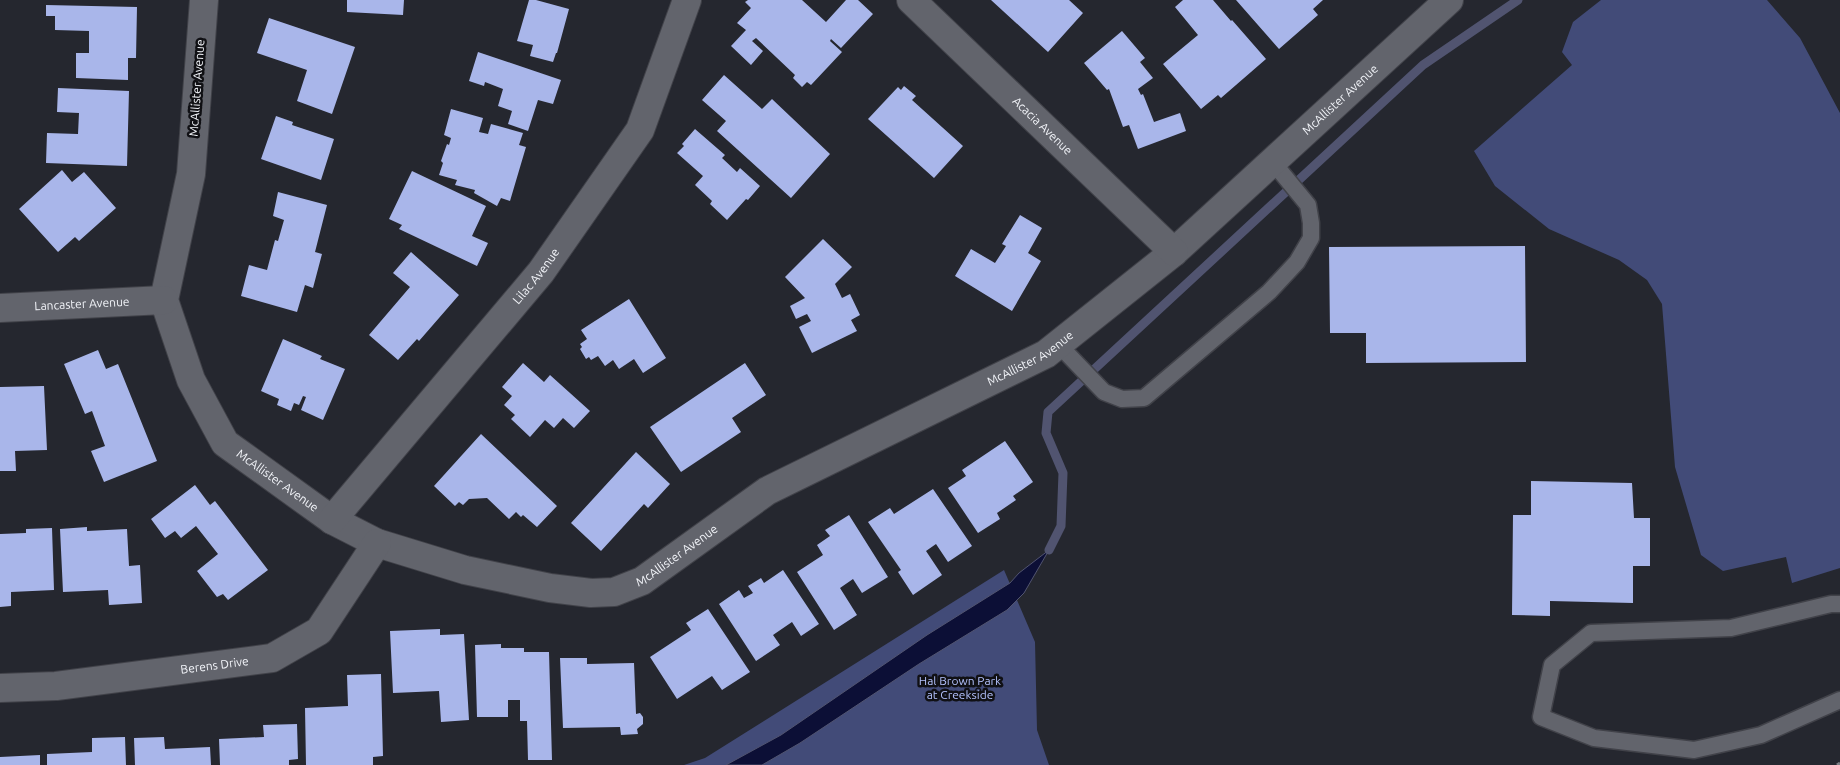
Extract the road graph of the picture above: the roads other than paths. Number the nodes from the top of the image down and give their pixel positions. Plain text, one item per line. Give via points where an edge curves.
1 (204, 0) edge
2 (687, 0) edge
3 (911, 0) edge
4 (1449, 0) edge
5 (1272, 161) junction
6 (1174, 252) junction
7 (164, 300) junction
8 (0, 308) edge
9 (1065, 351) junction
10 (332, 520) junction
11 (377, 543) junction
12 (1840, 604) edge
13 (0, 688) edge
14 (1840, 700) edge

1 - 7 street, McAllister Avenue via 191,174
2 - 10 street, Lilac Avenue via 640,130 541,272
3 - 6 street, Acacia Avenue
4 - 5 street, McAllister Avenue
5 - 6 street, McAllister Avenue
5 - 9 lane via 1308,205 1311,238 1297,262 1269,292 1144,398 1122,399 1104,392
6 - 9 street, McAllister Avenue
7 - 8 street, Lancaster Avenue
7 - 10 street, McAllister Avenue via 191,380 225,443
9 - 11 street, McAllister Avenue via 1046,354 767,491 651,575 623,590 591,593 550,588 465,570
10 - 11 street, McAllister Avenue
11 - 13 street, Berens Drive via 319,631 272,658 56,686
12 - 14 lane via 1731,628 1591,633 1552,665 1540,717 1594,738 1694,750 1761,735

